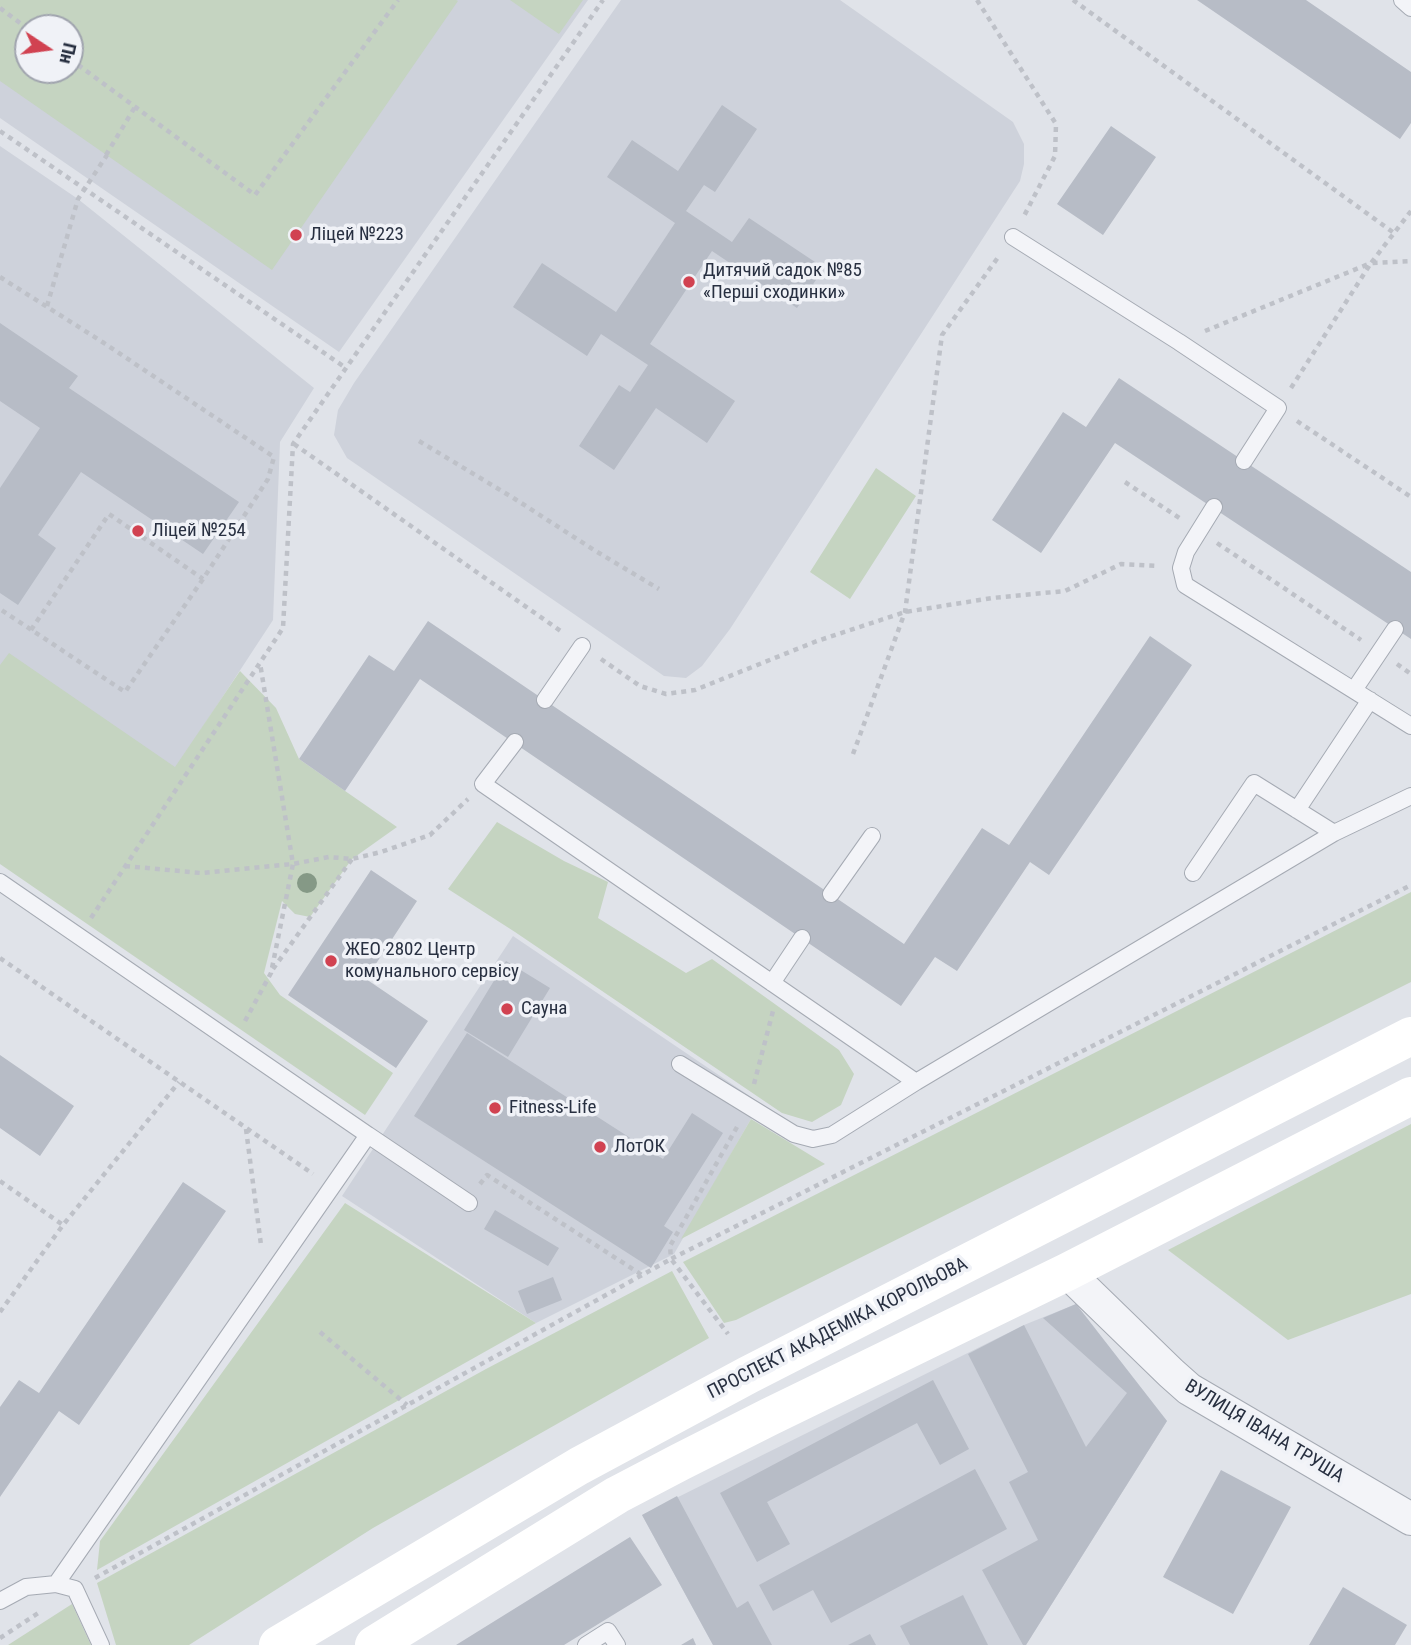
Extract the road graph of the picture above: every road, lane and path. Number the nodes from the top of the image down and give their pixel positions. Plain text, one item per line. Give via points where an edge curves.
1 (398, 0) edge
2 (603, 0) edge
3 (977, 0) edge
4 (1073, 0) edge
5 (1402, 0) edge
6 (1411, 8) edge
7 (84, 69) edge
8 (135, 107) junction
9 (0, 131) edge
10 (107, 156) dead end
11 (99, 168) junction
12 (85, 189) junction
13 (1411, 211) edge
14 (1394, 233) junction
15 (1013, 237) junction
16 (1411, 261) edge
17 (1371, 263) junction
18 (0, 277) edge
19 (47, 306) junction
20 (1179, 342) junction
21 (346, 368) junction
22 (1278, 408) junction
23 (419, 441) dead end
24 (293, 444) junction
25 (1244, 461) dead end
26 (1125, 482) dead end
27 (1411, 497) edge
28 (1214, 508) dead end
29 (1199, 532) junction
30 (1181, 568) junction
31 (202, 579) junction
32 (659, 589) dead end
33 (0, 609) edge
34 (905, 611) junction
35 (1395, 629) dead end
36 (31, 630) junction
37 (583, 646) junction
38 (1379, 652) junction
39 (260, 663) junction
40 (1411, 674) edge
41 (1354, 690) junction
42 (545, 700) dead end
43 (1370, 700) junction
44 (1411, 726) edge
45 (515, 742) dead end
46 (853, 754) dead end
47 (483, 784) junction
48 (1410, 799) edge
49 (1297, 810) junction
50 (1334, 833) junction
51 (872, 836) dead end
52 (352, 859) junction
53 (293, 864) junction
54 (125, 866) junction
55 (1193, 873) dead end
56 (0, 882) edge
57 (1411, 885) edge
58 (831, 894) dead end
59 (79, 937) junction
60 (802, 938) dead end
61 (0, 958) edge
62 (271, 973) junction
63 (772, 983) junction
64 (1411, 1036) edge
65 (233, 1043) junction
66 (680, 1064) dead end
67 (179, 1082) junction
68 (916, 1082) junction
69 (1411, 1096) edge
70 (246, 1128) junction
71 (368, 1135) junction
72 (0, 1181) edge
73 (332, 1187) junction
74 (469, 1203) joint
75 (63, 1225) junction
76 (671, 1259) junction
77 (1067, 1272) junction
78 (642, 1275) junction
79 (266, 1283) junction
80 (0, 1312) edge
81 (320, 1332) dead end
82 (728, 1334) dead end
83 (407, 1405) junction
84 (1411, 1519) edge
85 (56, 1584) junction
86 (75, 1589) junction
87 (0, 1601) edge
88 (0, 1638) edge
89 (101, 1645) edge
90 (278, 1645) edge
91 (374, 1645) edge
92 (586, 1645) edge
93 (617, 1645) edge

1 - 8 path via 255,195
2 - 21 path
3 - 15 path via 1056,124 1055,156
4 - 14 path
5 - 6 lane
7 - 8 path
8 - 11 path
9 - 12 path
10 - 11 path
11 - 12 path
12 - 19 path via 78,199
12 - 21 path
13 - 14 path
14 - 17 path
15 - 20 lane
15 - 34 path via 942,335
16 - 17 path
17 - 20 path
17 - 22 path
18 - 19 path
19 - 31 path via 274,457 268,479
20 - 22 lane
21 - 24 path
22 - 25 lane
22 - 27 path
23 - 32 path
24 - 37 path
24 - 39 path via 283,628
26 - 29 path
28 - 29 lane
29 - 30 lane
29 - 38 path
30 - 34 path via 1121,564 1065,591
30 - 41 lane via 1185,585
31 - 36 path via 125,692
31 - 36 path via 109,514
33 - 36 path
34 - 37 path via 695,690 666,694 640,686
34 - 46 path
35 - 38 lane
37 - 42 lane
38 - 40 path
38 - 41 lane
39 - 53 path
39 - 54 path
41 - 43 lane
43 - 44 lane
43 - 49 lane
45 - 47 lane
47 - 52 path via 430,835
47 - 63 lane
48 - 50 lane
49 - 50 lane
49 - 55 lane via 1254,783
50 - 68 lane
51 - 58 lane
52 - 53 path via 329,857
52 - 62 path
53 - 54 path via 201,873
53 - 62 path
54 - 59 path
56 - 59 lane
57 - 76 path
59 - 65 lane
60 - 63 lane
61 - 67 path
62 - 65 path
63 - 68 lane
64 - 90 main road, ПРОСПЕКТ АКАДЕМІКА КОРОЛЬОВА via 724,1388 579,1466
65 - 71 lane
66 - 68 lane via 794,1134 813,1139 832,1135
67 - 70 path
67 - 75 path
69 - 77 main road
70 - 73 path
70 - 79 path
71 - 73 lane
71 - 74 lane
72 - 75 path
73 - 79 lane
74 - 78 path via 486,1175
75 - 80 path
76 - 78 path
76 - 82 path
77 - 84 street, ВУЛИЦЯ ІВАНА ТРУША via 1189,1389
77 - 91 main road via 617,1495
78 - 83 path
79 - 85 lane
81 - 83 path
83 - 86 path
85 - 86 lane
85 - 87 lane via 26,1587
86 - 88 path
86 - 89 lane
92 - 93 lane via 608,1631

